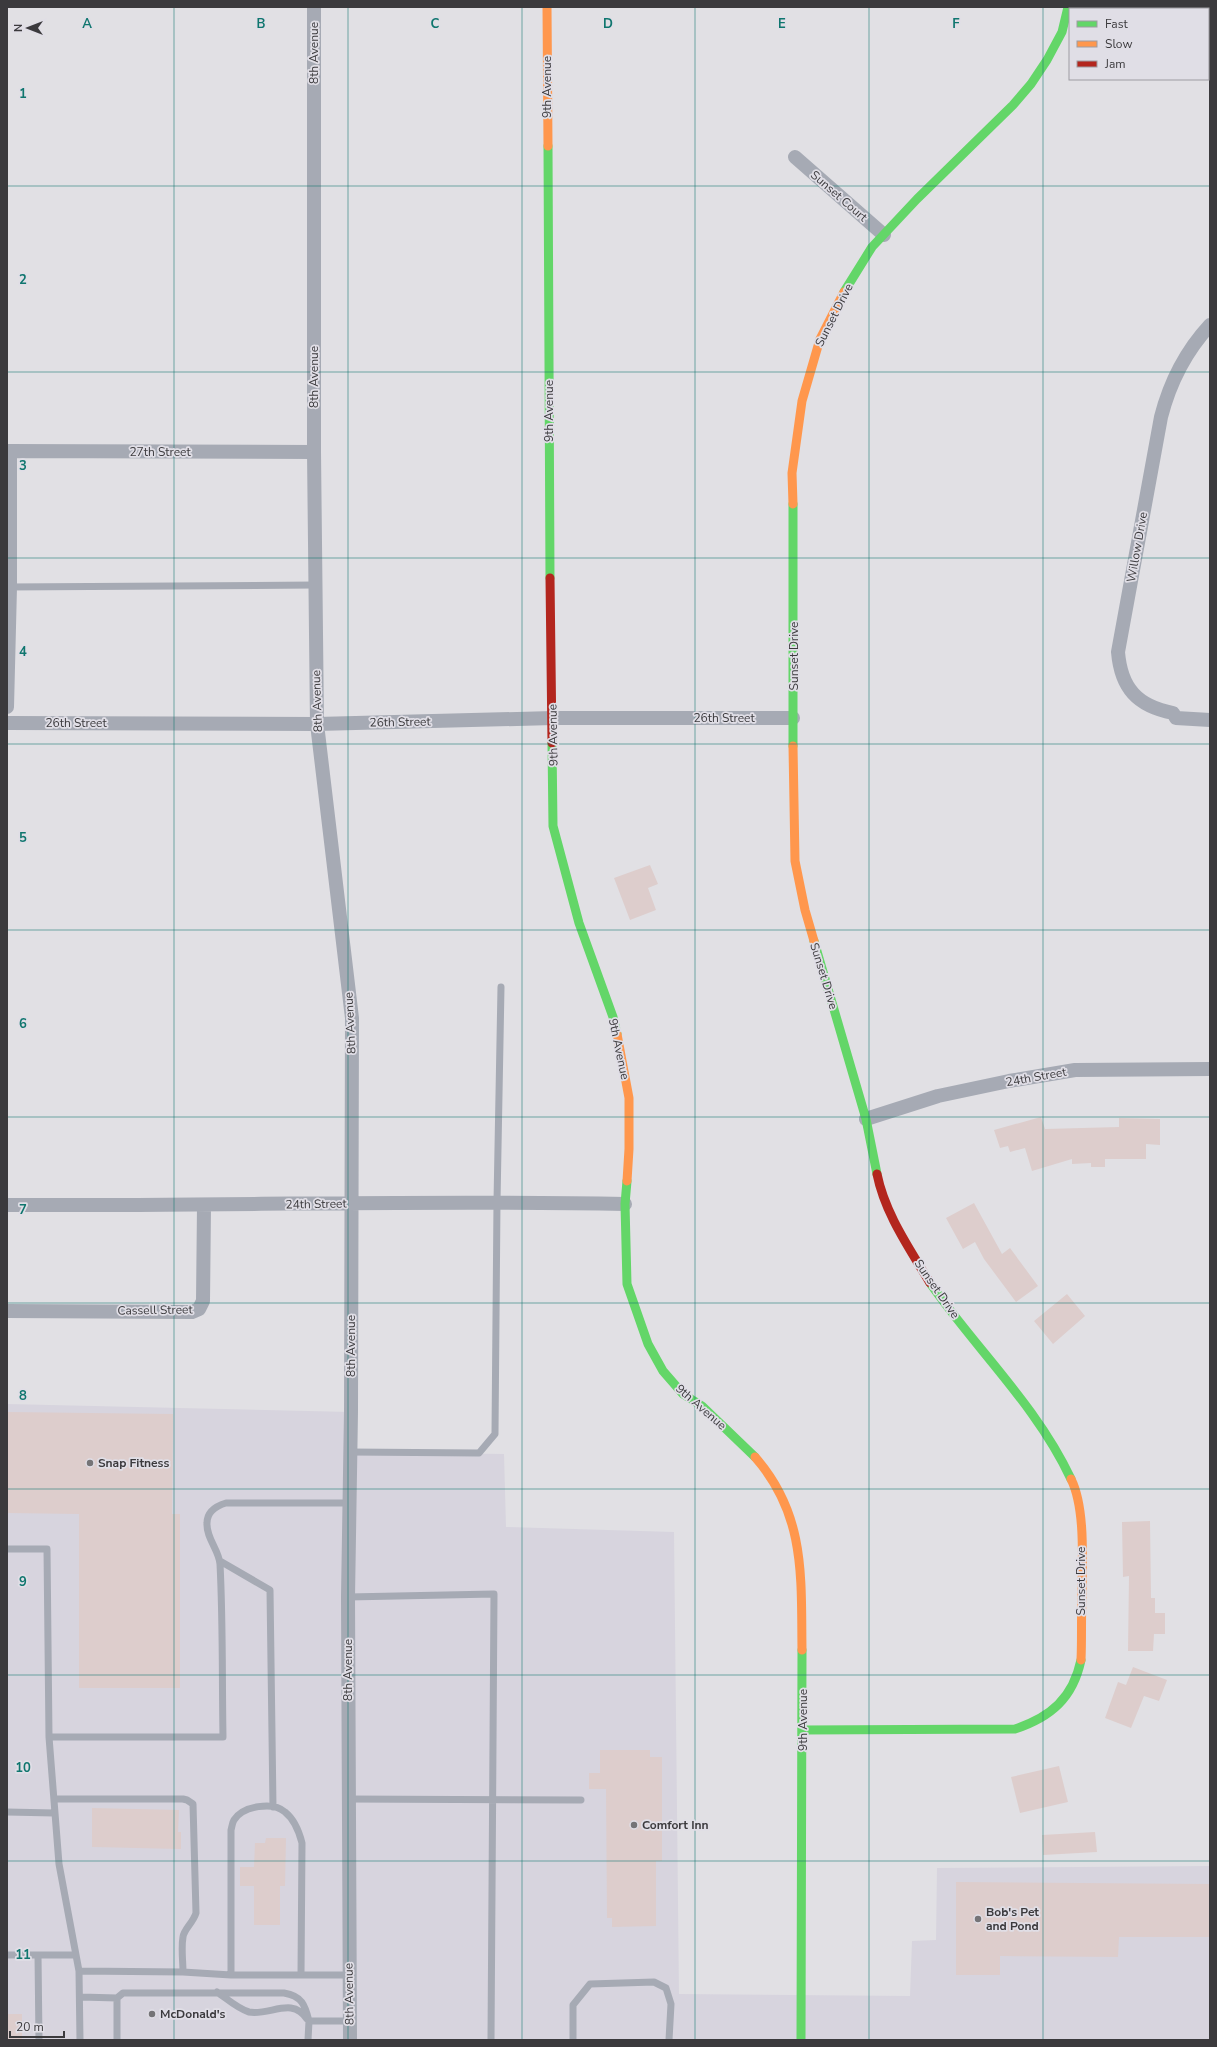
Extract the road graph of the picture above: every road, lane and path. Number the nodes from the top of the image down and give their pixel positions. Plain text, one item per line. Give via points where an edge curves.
1 (314, 7) edge
2 (547, 7) edge
3 (1068, 7) edge
4 (795, 157) dead end
5 (884, 235) junction
6 (1210, 325) edge
7 (8, 451) edge
8 (314, 452) junction
9 (315, 586) junction
10 (9, 587) edge
11 (7, 707) edge
12 (553, 718) junction
13 (793, 718) junction
14 (1210, 720) edge
15 (7, 723) edge
16 (317, 724) junction
17 (501, 987) dead end
18 (1210, 1069) edge
19 (866, 1119) junction
20 (497, 1202) junction
21 (351, 1204) junction
22 (625, 1204) junction
23 (7, 1205) edge
24 (204, 1206) junction
25 (7, 1311) edge
26 (350, 1452) junction
27 (348, 1503) junction
28 (7, 1549) edge
29 (220, 1562) junction
30 (348, 1597) junction
31 (804, 1730) junction
32 (49, 1737) junction
33 (54, 1799) junction
34 (348, 1799) junction
35 (492, 1800) junction
36 (581, 1800) dead end
37 (272, 1807) junction
38 (7, 1812) edge
39 (54, 1813) junction
40 (7, 1955) edge
41 (38, 1955) junction
42 (75, 1955) junction
43 (80, 1971) junction
44 (183, 1972) junction
45 (301, 1974) junction
46 (231, 1975) junction
47 (349, 1975) junction
48 (216, 1992) junction
49 (81, 1997) junction
50 (117, 1998) junction
51 (308, 2021) junction
52 (349, 2022) junction
53 (39, 2040) edge
54 (80, 2040) edge
55 (117, 2040) edge
56 (308, 2040) edge
57 (350, 2040) edge
58 (491, 2040) edge
59 (573, 2040) edge
60 (669, 2040) edge
61 (801, 2040) edge

1 - 8 street, 8th Avenue
2 - 12 street, 9th Avenue via 549,484
3 - 5 street, Sunset Drive via 1062,32 1031,84
4 - 5 street, Sunset Court
5 - 13 street, Sunset Drive via 872,247 845,290 820,339 802,401 792,473
6 - 14 street, Willow Drive via 1181,363 1167,393 1118,652 1124,681 1144,704 1173,713 1176,718
7 - 8 street, 27th Street
7 - 10 street
8 - 9 street, 8th Avenue
9 - 10 lane
9 - 16 street, 8th Avenue
10 - 11 street
12 - 13 street, 26th Street
12 - 16 street, 26th Street
12 - 22 street, 9th Avenue via 553,826 579,923 613,1017 629,1098
13 - 19 street, Sunset Drive via 795,861 805,910
15 - 16 street, 26th Street
16 - 21 street, 8th Avenue via 352,1018
17 - 20 lane
18 - 19 street, 24th Street via 1075,1070 938,1096
19 - 31 street, Sunset Drive via 880,1190 894,1221 930,1284 1043,1427 1074,1485 1082,1553 1081,1659 1073,1687 1060,1702 1044,1718 1015,1729
20 - 21 street, 24th Street
20 - 22 street, 24th Street
20 - 26 lane via 495,1434 478,1453
21 - 24 street, 24th Street
21 - 26 street, 8th Avenue
22 - 31 street, 9th Avenue via 627,1284 648,1344 663,1371 683,1394 702,1406 750,1451 770,1474 790,1515 798,1545 801,1575
23 - 24 street, 24th Street
24 - 25 street, Cassell Street via 203,1301 199,1309 192,1312
26 - 27 street, 8th Avenue
27 - 29 lane via 226,1503 217,1506 210,1512 207,1523
27 - 30 street, 8th Avenue
28 - 32 lane via 46,1549
29 - 32 lane via 223,1737
29 - 37 lane via 270,1590
30 - 34 street, 8th Avenue
30 - 35 lane via 494,1594
31 - 61 street, 9th Avenue
32 - 33 lane
33 - 39 lane
33 - 44 lane via 188,1800 193,1804 196,1913 183,1937
34 - 35 lane
34 - 47 street, 8th Avenue
35 - 36 lane
35 - 58 lane
37 - 45 lane via 285,1812 291,1818 302,1842
37 - 46 lane via 247,1810 234,1821 231,1830
38 - 39 lane
39 - 42 lane via 59,1864
40 - 41 lane
41 - 42 lane
41 - 53 lane
42 - 43 lane
43 - 44 lane
43 - 49 lane
44 - 46 lane
45 - 46 lane
45 - 47 lane
47 - 52 street, 8th Avenue
48 - 50 lane via 123,1993
48 - 51 lane via 246,2011 262,2013 288,2007 299,2010
48 - 51 lane via 290,1994 302,2000
49 - 50 lane
49 - 54 lane
50 - 55 lane
51 - 52 lane
51 - 56 lane
52 - 57 street, 8th Avenue
59 - 60 lane via 573,2005 590,1984 654,1982 666,1988 671,2004

